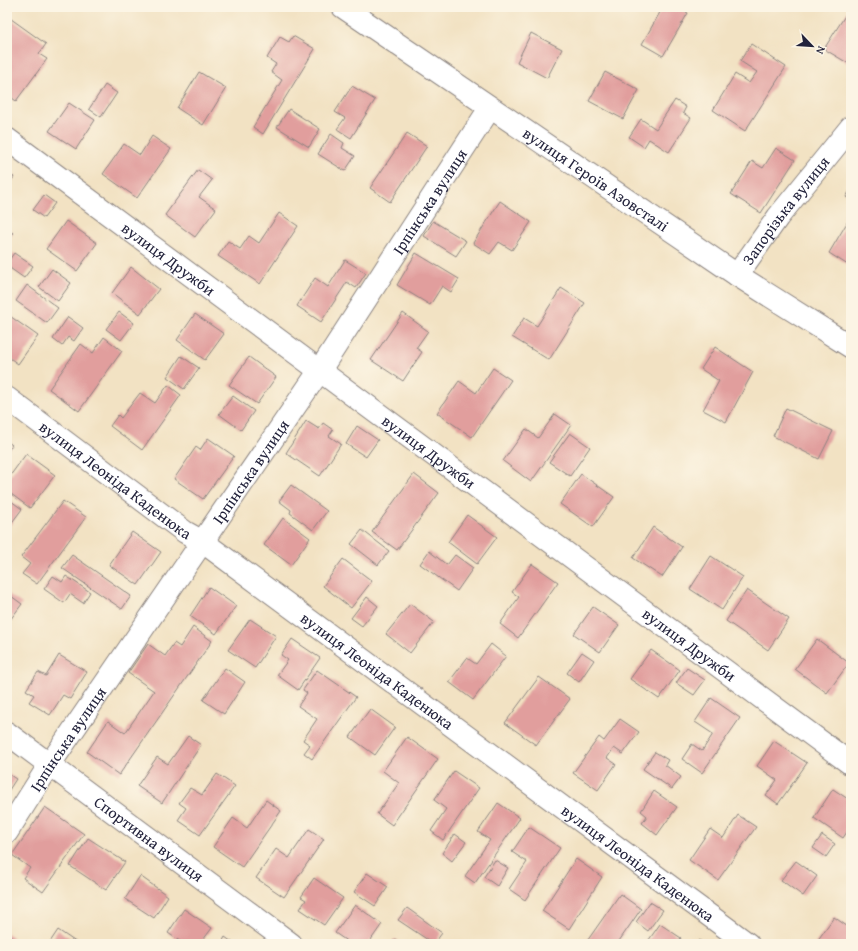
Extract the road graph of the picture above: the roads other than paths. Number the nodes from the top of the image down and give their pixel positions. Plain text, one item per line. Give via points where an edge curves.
1 (343, 7) edge
2 (490, 108) junction
3 (851, 127) edge
4 (7, 139) edge
5 (737, 275) junction
6 (851, 347) edge
7 (320, 370) junction
8 (7, 398) edge
9 (203, 542) junction
10 (7, 733) edge
11 (50, 764) junction
12 (851, 764) edge
13 (7, 832) edge
14 (291, 944) edge
15 (748, 944) edge

1 - 2 street, вулиця Героїв Азовсталі
2 - 5 street, вулиця Героїв Азовсталі
2 - 7 street, Ірпінська вулиця
3 - 5 street, Запорізька вулиця via 778,217
4 - 7 street, вулиця Дружби
5 - 6 street, вулиця Героїв Азовсталі
7 - 9 street, Ірпінська вулиця
7 - 12 street, вулиця Дружби
8 - 9 street, вулиця Леоніда Каденюка via 185,532
9 - 11 street, Ірпінська вулиця
9 - 15 street, вулиця Леоніда Каденюка
10 - 11 street, Спортивна вулиця
11 - 13 street, Ірпінська вулиця
11 - 14 street, Спортивна вулиця

